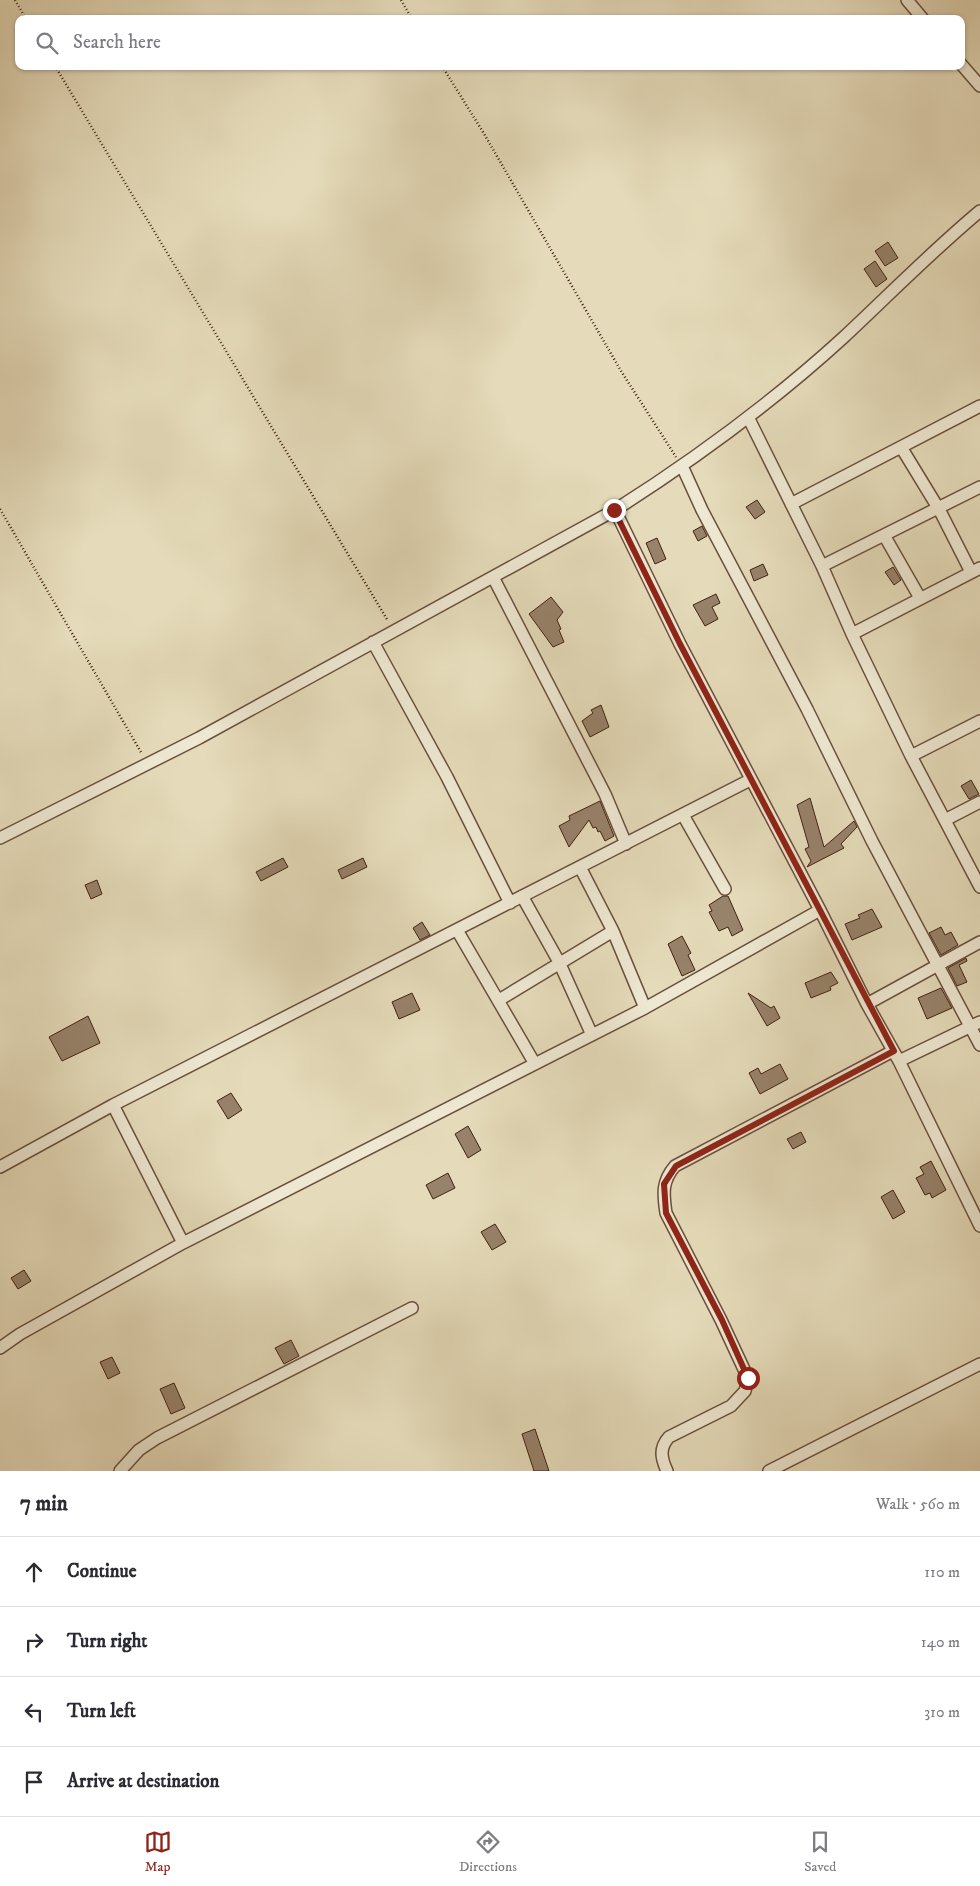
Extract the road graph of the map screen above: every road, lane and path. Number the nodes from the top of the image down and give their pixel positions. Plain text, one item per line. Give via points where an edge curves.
1 (15, 0) edge
2 (401, 0) edge
3 (907, 0) edge
4 (24, 15) edge
5 (410, 15) edge
6 (920, 15) edge
7 (965, 69) edge
8 (57, 70) edge
9 (444, 70) edge
10 (980, 86) edge
11 (980, 211) edge
12 (980, 406) edge
13 (748, 417) junction
14 (901, 447) junction
15 (682, 466) junction
16 (980, 487) edge
17 (792, 504) junction
18 (938, 508) junction
19 (0, 509) edge
20 (614, 510) junction
21 (884, 534) junction
22 (822, 566) junction
23 (976, 570) edge
24 (493, 576) junction
25 (920, 598) junction
26 (394, 631) junction
27 (852, 634) junction
28 (373, 642) junction
29 (980, 721) edge
30 (911, 756) junction
31 (148, 764) junction
32 (750, 780) junction
33 (980, 802) edge
34 (683, 814) junction
35 (945, 820) junction
36 (0, 838) edge
37 (626, 844) junction
38 (580, 867) junction
39 (980, 886) edge
40 (725, 889) dead end
41 (522, 896) junction
42 (510, 903) junction
43 (820, 910) junction
44 (457, 930) junction
45 (613, 931) junction
46 (980, 942) edge
47 (559, 962) junction
48 (936, 965) junction
49 (499, 1000) junction
50 (867, 1004) junction
51 (645, 1008) junction
52 (976, 1025) edge
53 (592, 1035) junction
54 (980, 1045) edge
55 (894, 1051) junction
56 (900, 1061) junction
57 (535, 1064) junction
58 (113, 1105) junction
59 (0, 1167) edge
60 (980, 1226) edge
61 (183, 1243) junction
62 (412, 1308) dead end
63 (0, 1348) edge
64 (980, 1364) edge
65 (120, 1471) edge
66 (667, 1471) edge
67 (769, 1471) edge

1 - 4 path
2 - 5 path
3 - 6 street
7 - 10 street
8 - 26 path
9 - 15 path via 621,371
11 - 13 street via 842,338
12 - 14 street
13 - 15 street
13 - 17 street
14 - 17 street
14 - 18 street
15 - 20 street
15 - 48 street
16 - 18 street
17 - 22 street
18 - 21 street
18 - 23 street
19 - 31 path
20 - 24 street
20 - 32 street
21 - 22 street
21 - 25 street
22 - 27 street
23 - 25 street
24 - 26 street
24 - 37 street via 605,794
25 - 27 street
26 - 28 street
27 - 30 street
28 - 31 street
28 - 42 street via 447,777
29 - 30 street
30 - 35 street
31 - 36 street
32 - 34 street
32 - 43 street
33 - 35 street
34 - 37 street
34 - 40 street
35 - 39 street
37 - 38 street
38 - 41 street
38 - 45 street
41 - 42 street
41 - 47 street
42 - 44 street
43 - 50 street
43 - 51 street
44 - 49 street
44 - 58 street
45 - 47 street
45 - 51 street
46 - 48 street
47 - 49 street
47 - 53 street
48 - 50 street
48 - 52 street
49 - 57 street
50 - 55 street
51 - 53 street
52 - 54 street
52 - 56 street
53 - 57 street
55 - 56 street
55 - 66 street via 676,1166 667,1177 663,1194 666,1213 722,1320 748,1378 745,1391 731,1406 669,1437 662,1455
56 - 60 street
57 - 61 street
58 - 59 street
58 - 61 street
61 - 63 street
62 - 65 street via 158,1438 138,1450
64 - 67 street

